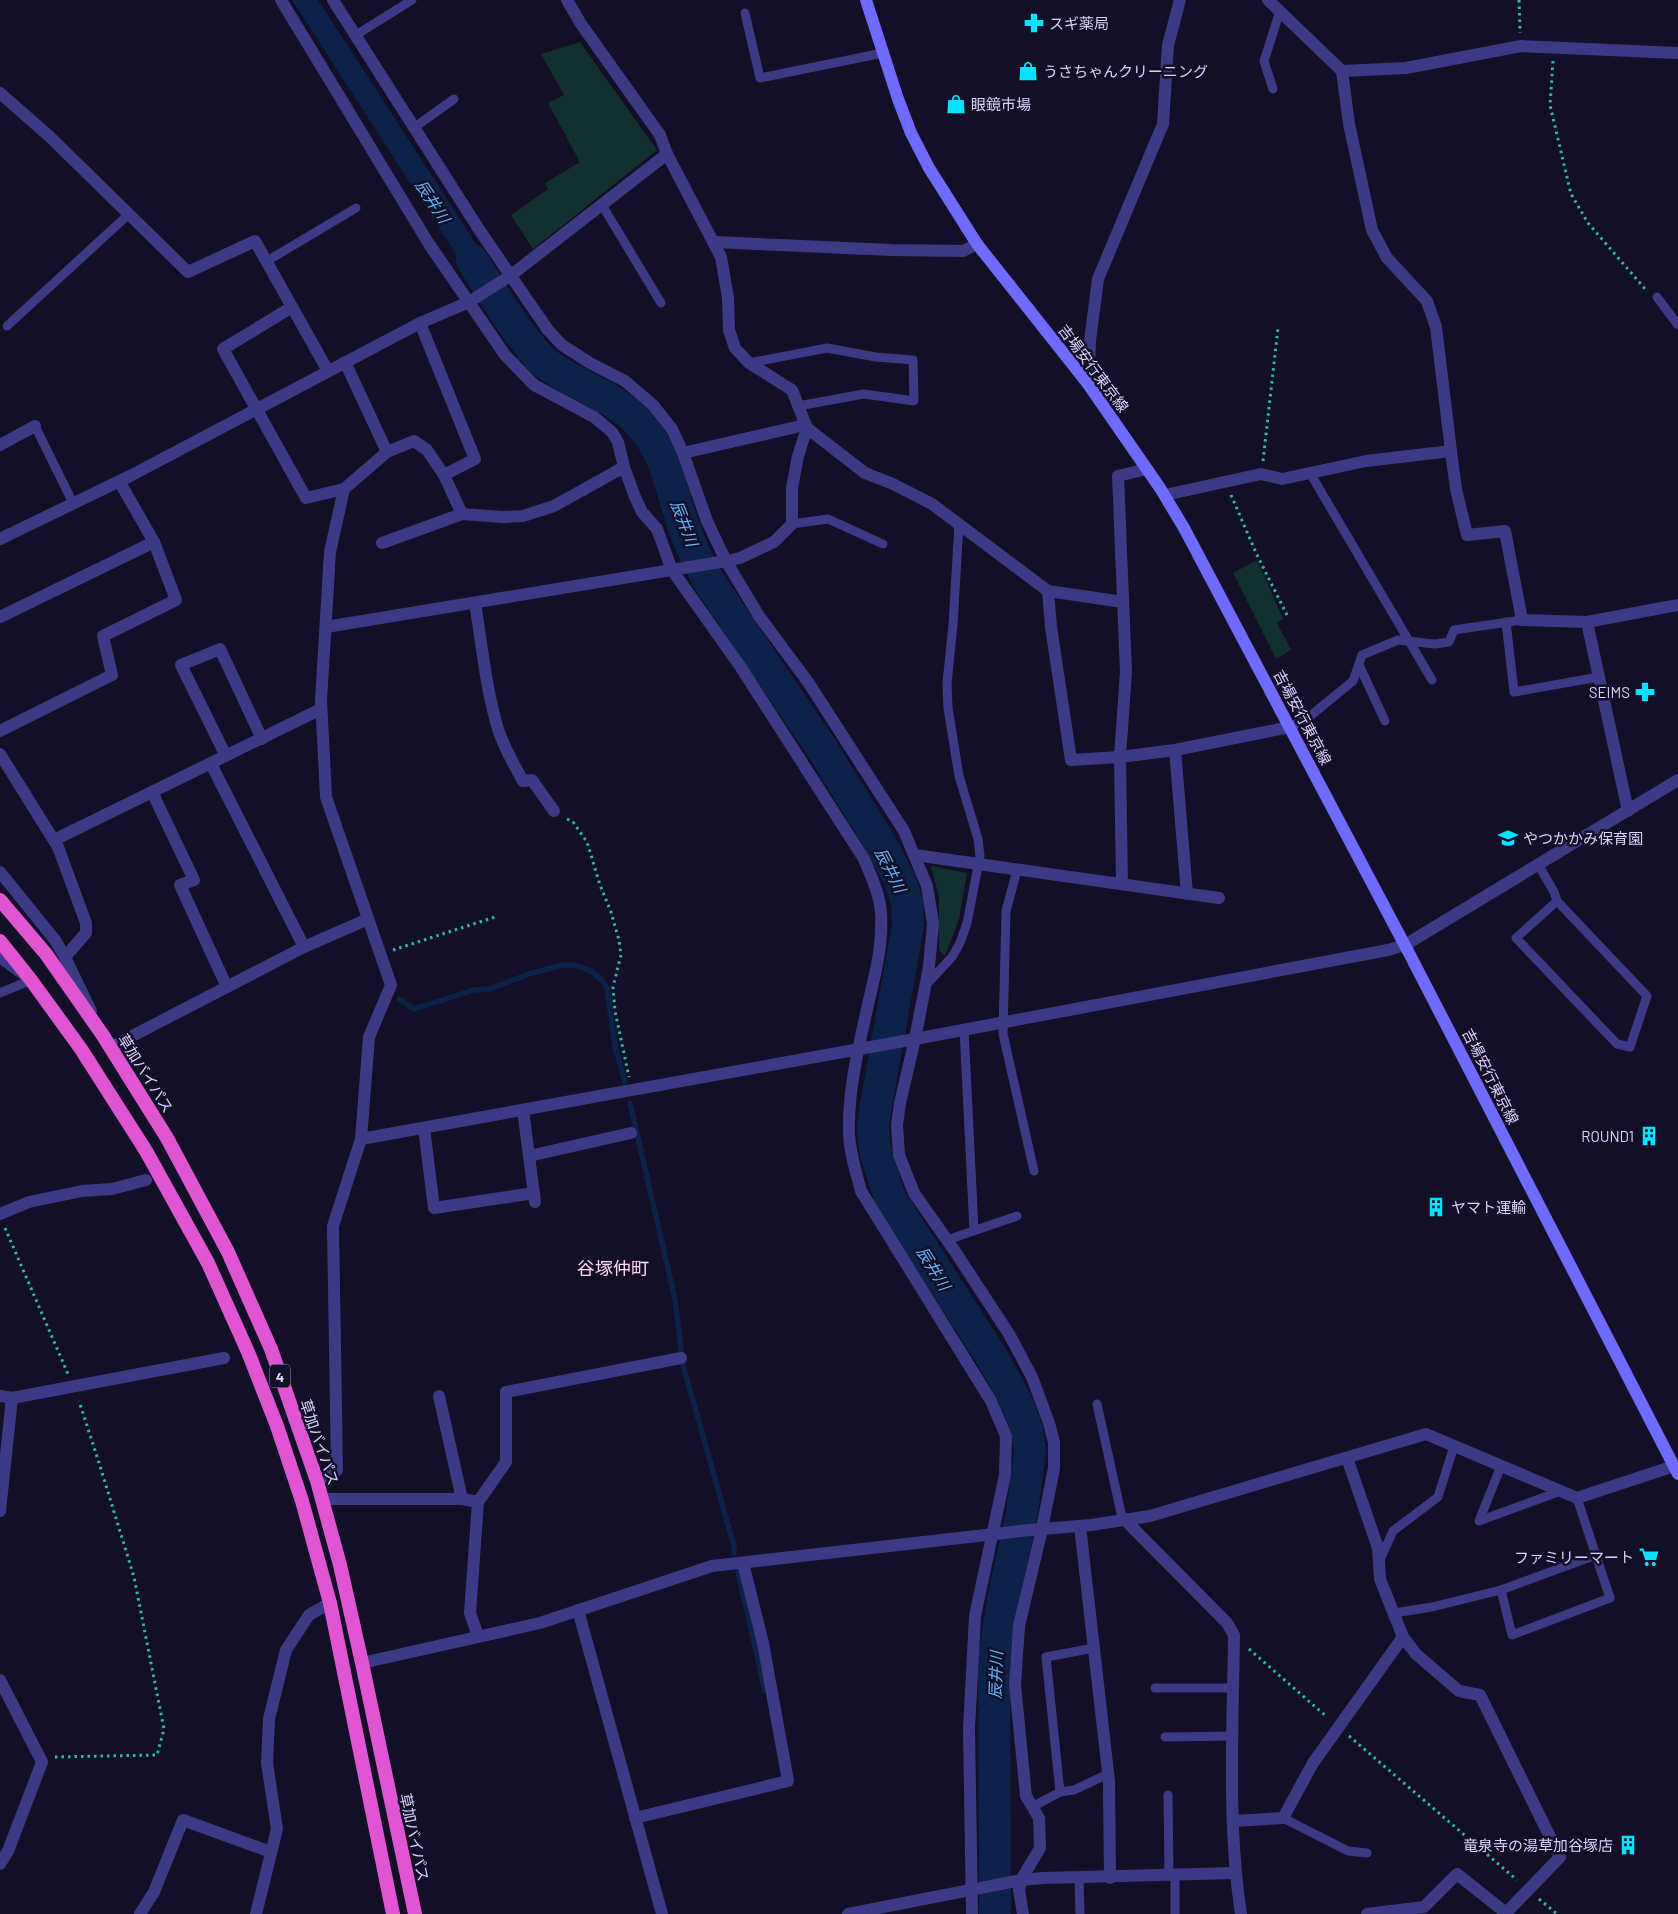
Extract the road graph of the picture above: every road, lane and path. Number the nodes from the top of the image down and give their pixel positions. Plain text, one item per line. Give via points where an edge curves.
1 (281, 0) edge
2 (333, 0) edge
3 (412, 0) edge
4 (567, 0) edge
5 (866, 0) edge
6 (1180, 0) edge
7 (1268, 0) edge
8 (1519, 0) edge
9 (1280, 11) junction
10 (745, 13) dead end
11 (356, 35) junction
12 (1521, 46) junction
13 (1554, 48) junction
14 (1678, 52) edge
15 (883, 53) junction
16 (1342, 72) junction
17 (1273, 89) dead end
18 (0, 93) edge
19 (454, 99) dead end
20 (415, 127) junction
21 (667, 154) junction
22 (602, 205) junction
23 (356, 208) dead end
24 (129, 214) junction
25 (714, 242) junction
26 (977, 244) junction
27 (267, 261) junction
28 (508, 277) junction
29 (1657, 297) joint
30 (472, 300) junction
31 (661, 303) dead end
32 (292, 307) junction
33 (420, 324) junction
34 (8, 326) dead end
35 (1678, 326) edge
36 (1278, 328) dead end
37 (345, 362) junction
38 (749, 363) junction
39 (328, 371) junction
40 (1088, 384) junction
41 (798, 406) junction
42 (256, 409) junction
43 (35, 426) joint
44 (806, 427) junction
45 (0, 445) edge
46 (1451, 451) junction
47 (387, 452) junction
48 (683, 453) junction
49 (624, 468) junction
50 (1147, 469) junction
51 (1310, 473) junction
52 (1261, 474) junction
53 (444, 475) junction
54 (119, 481) junction
55 (1228, 488) dead end
56 (344, 489) junction
57 (1165, 495) junction
58 (72, 503) junction
59 (462, 514) junction
60 (792, 524) junction
61 (959, 524) junction
62 (0, 539) edge
63 (154, 542) junction
64 (382, 543) dead end
65 (883, 544) dead end
66 (721, 562) junction
67 (678, 569) junction
68 (1048, 590) junction
69 (1123, 602) junction
70 (475, 603) junction
71 (1678, 605) edge
72 (1287, 615) dead end
73 (0, 617) edge
74 (1522, 620) junction
75 (1506, 622) junction
76 (1588, 622) junction
77 (326, 627) junction
78 (1410, 641) junction
79 (1359, 665) junction
80 (1599, 677) junction
81 (1432, 680) dead end
82 (321, 709) junction
83 (1385, 721) dead end
84 (1290, 727) junction
85 (0, 731) edge
86 (262, 739) junction
87 (1175, 750) junction
88 (0, 754) edge
89 (226, 756) junction
90 (1120, 757) junction
91 (211, 764) junction
92 (1678, 780) edge
93 (152, 792) junction
94 (554, 811) joint
95 (1628, 811) junction
96 (54, 840) junction
97 (914, 855) junction
98 (980, 864) junction
99 (1538, 864) junction
100 (1017, 870) junction
101 (0, 872) edge
102 (1122, 884) junction
103 (1187, 894) junction
104 (1219, 898) dead end
105 (0, 900) edge
106 (1557, 901) junction
107 (496, 917) dead end
108 (368, 919) junction
109 (0, 941) edge
110 (1405, 945) junction
111 (304, 947) junction
112 (381, 955) junction
113 (65, 956) junction
114 (0, 957) edge
115 (32, 980) junction
116 (925, 986) junction
117 (227, 987) junction
118 (0, 993) edge
119 (1003, 1022) junction
120 (964, 1030) junction
121 (102, 1034) junction
122 (911, 1040) junction
123 (111, 1047) junction
124 (864, 1047) junction
125 (631, 1090) junction
126 (522, 1110) junction
127 (424, 1128) junction
128 (631, 1133) dead end
129 (361, 1139) junction
130 (529, 1156) junction
131 (1034, 1171) dead end
132 (146, 1180) dead end
133 (1017, 1216) dead end
134 (2, 1220) edge
135 (974, 1230) junction
136 (947, 1240) junction
137 (224, 1358) dead end
138 (681, 1358) dead end
139 (74, 1386) junction
140 (439, 1396) dead end
141 (6, 1397) edge
142 (1097, 1404) dead end
143 (1454, 1446) junction
144 (1347, 1458) junction
145 (1502, 1466) junction
146 (1676, 1470) edge
147 (318, 1481) junction
148 (1560, 1491) junction
149 (1577, 1498) junction
150 (322, 1499) junction
151 (462, 1499) junction
152 (478, 1502) junction
153 (0, 1511) edge
154 (1125, 1520) junction
155 (1080, 1526) junction
156 (1039, 1529) junction
157 (998, 1534) junction
158 (1596, 1555) junction
159 (1379, 1562) junction
160 (743, 1563) junction
161 (1501, 1590) junction
162 (330, 1603) junction
163 (578, 1610) junction
164 (1394, 1613) junction
165 (1234, 1635) junction
166 (478, 1636) junction
167 (1403, 1637) junction
168 (1094, 1648) junction
169 (362, 1663) junction
170 (0, 1680) edge
171 (1155, 1688) dead end
172 (1234, 1688) junction
173 (1339, 1728) junction
174 (1234, 1736) junction
175 (1165, 1737) dead end
176 (40, 1758) junction
177 (1108, 1774) junction
178 (1060, 1792) junction
179 (1168, 1795) dead end
180 (1032, 1807) junction
181 (635, 1818) junction
182 (1283, 1818) junction
183 (1233, 1821) junction
184 (271, 1852) junction
185 (1367, 1853) dead end
186 (0, 1864) edge
187 (1235, 1874) junction
188 (1172, 1876) junction
189 (1079, 1878) junction
190 (1110, 1878) junction
191 (1017, 1881) junction
192 (976, 1888) junction
193 (1528, 1890) junction
194 (140, 1914) edge
195 (256, 1914) edge
196 (393, 1914) edge
197 (414, 1914) edge
198 (662, 1914) edge
199 (848, 1914) edge
200 (972, 1914) edge
201 (1023, 1914) edge
202 (1080, 1914) edge
203 (1175, 1914) edge
204 (1241, 1914) edge
205 (1367, 1914) edge
206 (1505, 1914) edge
207 (1558, 1914) edge

1 - 30 street via 429,244
2 - 11 street
3 - 11 lane
4 - 21 street via 660,136
5 - 15 main road, 吉場安行東京線
6 - 40 street via 1168,46 1163,124 1098,279
7 - 9 street
8 - 12 path
9 - 16 street
9 - 17 lane via 1264,61
10 - 15 lane via 760,78
11 - 20 street
12 - 13 street
12 - 16 street via 1406,68
13 - 14 street
13 - 29 path via 1550,105 1571,194 1588,223 1642,287
15 - 26 main road, 吉場安行東京線 via 916,142
16 - 46 street via 1372,230 1387,258 1427,301 1436,328
18 - 24 street
19 - 20 lane
20 - 28 street
21 - 22 street
21 - 25 street
22 - 28 street
22 - 31 lane
23 - 27 lane
24 - 27 street via 188,272 256,241
24 - 34 lane
25 - 26 street via 936,251 963,251
25 - 38 street via 721,257 735,348
26 - 40 main road, 吉場安行東京線
27 - 32 street
28 - 30 street
28 - 48 street via 562,344 590,364 625,381 653,405 672,429
29 - 35 lane
30 - 33 street
30 - 49 street via 505,355 534,385 594,417 612,432 618,442
32 - 39 street
32 - 42 street via 223,349
33 - 37 street
33 - 53 street via 475,458
36 - 52 path
37 - 39 street
37 - 47 street
38 - 41 street via 792,390
38 - 41 lane via 827,348 913,360 914,401 864,394
39 - 42 street
40 - 50 main road, 吉場安行東京線
41 - 44 street
42 - 54 street
42 - 56 street via 306,498
43 - 45 street
43 - 58 lane
44 - 48 street
44 - 60 street via 792,488
44 - 61 street via 865,474 932,504
46 - 51 street via 1366,461
46 - 74 street via 1467,534 1506,531
47 - 53 street via 414,441 427,450
47 - 56 street
48 - 66 street
49 - 59 street via 554,506 523,516
49 - 67 street via 642,512 656,529
50 - 57 main road, 吉場安行東京線
50 - 69 street via 1118,476
51 - 52 street via 1282,479
51 - 78 lane
52 - 57 street
53 - 59 street
54 - 58 street
54 - 63 street
55 - 72 path
56 - 77 street via 330,552
57 - 84 main road, 吉場安行東京線
58 - 62 street
59 - 64 street
60 - 65 lane via 828,519
60 - 66 street via 774,542 740,558
61 - 68 street
61 - 98 lane via 948,708 959,776 978,839
63 - 73 street
63 - 85 street via 176,600 103,636 112,675
66 - 67 street
66 - 97 street via 813,690 904,831
67 - 70 street
67 - 124 street via 864,859 874,883 881,912 881,947
68 - 69 street
68 - 90 street via 1071,760
69 - 90 street via 1126,672
70 - 77 street
70 - 94 street via 491,696 508,754 523,780 532,780
71 - 76 street
74 - 75 lane
74 - 76 street
75 - 78 lane via 1454,630 1448,642
75 - 80 lane via 1514,692
76 - 80 street
77 - 82 street
78 - 79 lane via 1398,640 1362,655
78 - 81 lane
79 - 83 lane
79 - 84 lane via 1353,681 1309,717
80 - 95 street
82 - 86 street
82 - 108 street via 326,797
84 - 87 street
84 - 110 main road, 吉場安行東京線
86 - 89 street
86 - 89 street via 220,648 181,665
87 - 90 street
87 - 103 street
88 - 96 street
89 - 91 street
90 - 102 street
91 - 93 street
91 - 111 street
92 - 95 street
93 - 96 street
93 - 117 street via 194,880 180,885
94 - 125 path via 573,822 587,842 611,912 621,955 613,987 615,1011
95 - 99 street
96 - 113 street via 86,922 86,933
97 - 98 street
97 - 116 street via 927,886 932,923
98 - 100 street
98 - 116 lane via 960,943 952,957
99 - 106 lane
99 - 110 street
100 - 102 street
100 - 119 lane via 1006,911
101 - 113 street
102 - 103 street
103 - 104 street
105 - 121 highway, 草加バイパス / 4 via 46,954
106 - 106 lane via 1647,996 1630,1046 1617,1044 1516,938
107 - 112 path
108 - 111 street
108 - 112 street
109 - 115 highway, 4
110 - 119 street
110 - 146 main road, 吉場安行東京線
111 - 117 street
112 - 129 street via 391,985 369,1037
113 - 121 street
114 - 115 street
115 - 118 lane
115 - 162 highway, 4 via 146,1151 229,1307 302,1501
116 - 122 street
117 - 123 street
119 - 120 street
119 - 131 lane
120 - 122 street
120 - 135 lane
121 - 123 highway, 草加バイパス / 4
122 - 124 street
122 - 136 street via 897,1125 899,1155 914,1193
123 - 147 highway, 草加バイパス / 4 via 167,1138 228,1252 270,1348
124 - 125 street
124 - 157 street via 852,1093 849,1132 861,1191 991,1401 1006,1436
125 - 126 street
126 - 127 street
126 - 130 street
127 - 129 street
127 - 130 street via 434,1208 534,1197
128 - 130 street
129 - 147 street via 333,1226 337,1470
132 - 134 street via 112,1189 82,1191 29,1202
133 - 135 lane
134 - 139 path
135 - 136 lane
136 - 156 street via 1009,1334 1032,1377 1049,1423 1054,1442 1054,1468
137 - 139 street
138 - 152 street via 506,1392 506,1462
139 - 141 street
139 - 176 path via 134,1577 164,1728 157,1755
140 - 151 street
141 - 153 street
142 - 154 lane
143 - 144 street via 1426,1434
143 - 145 street
143 - 159 lane via 1438,1497 1393,1530
144 - 154 street via 1150,1516
144 - 159 street via 1378,1548
145 - 148 street
145 - 148 lane via 1479,1521
146 - 149 street
147 - 150 highway, 草加バイパス / 4
148 - 149 street
149 - 158 lane
150 - 151 street
150 - 169 highway, 草加バイパス / 4
151 - 152 street
152 - 166 street via 470,1612
154 - 155 street
154 - 165 street via 1227,1623
155 - 156 street
155 - 168 street
156 - 157 street
156 - 180 street via 1019,1626 1016,1685 1026,1796
157 - 160 street
157 - 192 street via 975,1616 970,1710
158 - 161 lane
158 - 161 lane via 1610,1598 1512,1635
159 - 164 street via 1380,1579
160 - 163 street via 712,1566
160 - 181 street via 763,1643 788,1781
161 - 164 lane
162 - 184 street via 308,1615 286,1650 269,1719 267,1763 277,1829
162 - 196 highway, 4
163 - 166 street via 540,1623
163 - 181 street
164 - 167 street
165 - 172 street
165 - 173 path
166 - 169 street
167 - 173 street
167 - 193 street via 1416,1654 1459,1691 1480,1695 1560,1857
168 - 177 street
168 - 178 lane via 1046,1657
169 - 197 highway, 草加バイパス / 4
170 - 176 street
171 - 172 lane
172 - 174 street
173 - 182 street via 1313,1763
173 - 193 path
174 - 175 lane
174 - 183 street
176 - 186 street via 42,1762 29,1798
177 - 178 lane via 1074,1790
177 - 190 street
178 - 180 lane
179 - 188 lane
180 - 191 street via 1039,1818 1040,1848
181 - 198 street
182 - 183 street
182 - 185 lane via 1348,1851
183 - 187 street
184 - 194 street via 183,1820 154,1892
184 - 195 street
187 - 188 street
187 - 204 street
188 - 190 street
188 - 203 lane
189 - 190 street
189 - 191 street
189 - 202 lane
191 - 192 street
191 - 201 street
192 - 199 street
192 - 200 street
193 - 206 street
193 - 207 path
205 - 206 street via 1424,1907 1457,1874

